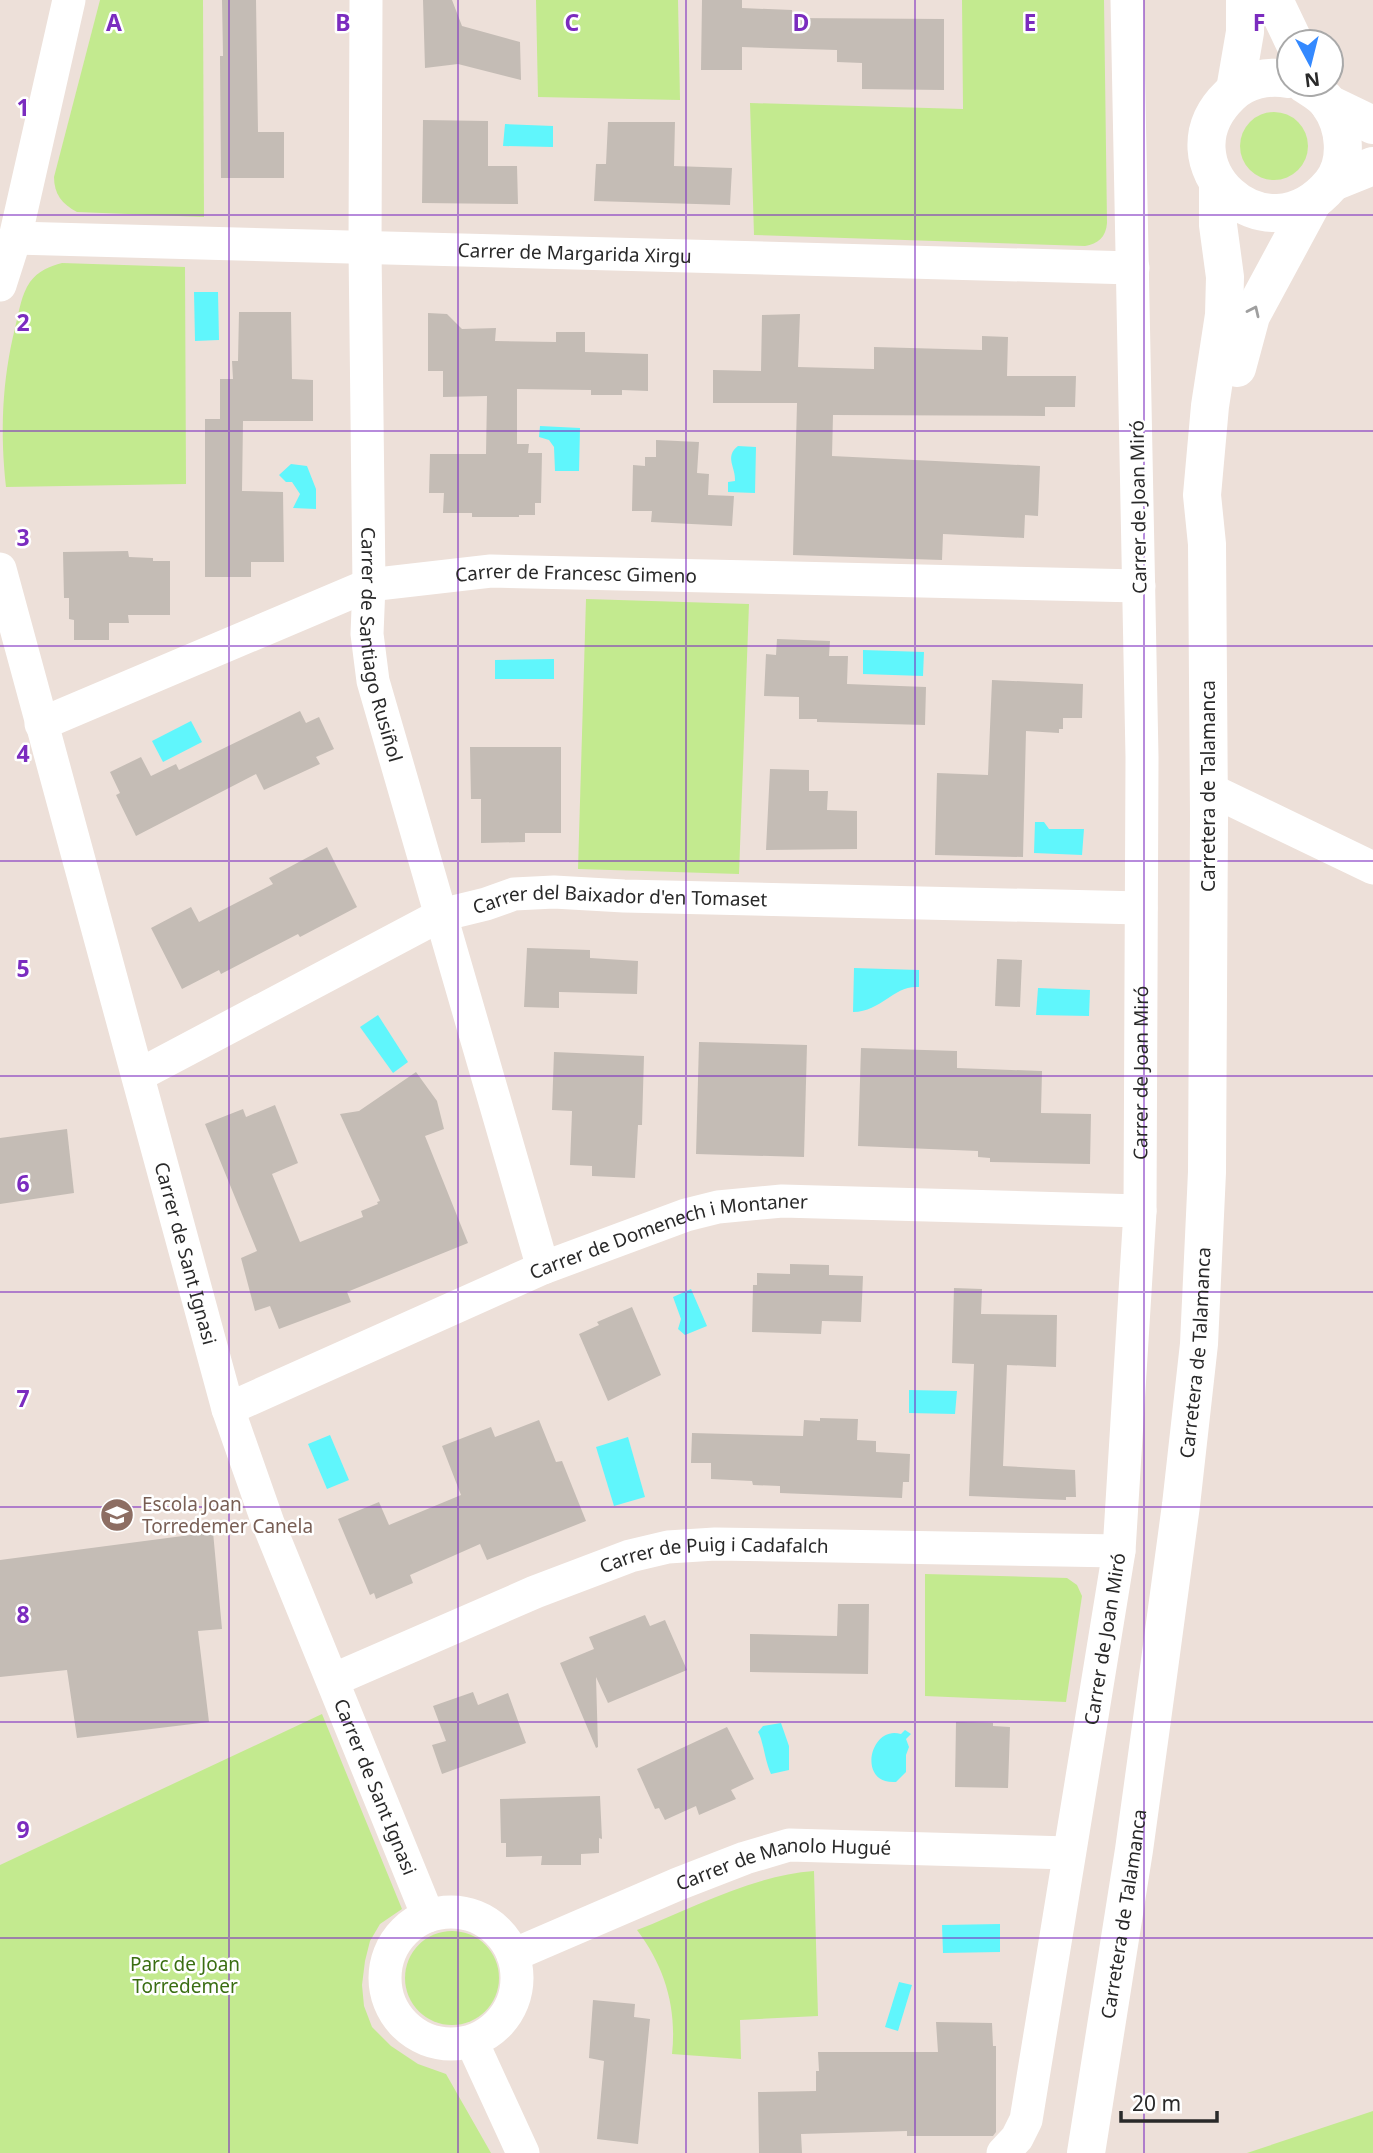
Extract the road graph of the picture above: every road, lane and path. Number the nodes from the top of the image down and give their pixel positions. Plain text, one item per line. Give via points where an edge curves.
1 (69, 0) edge
2 (366, 0) edge
3 (1128, 0) edge
4 (1245, 0) edge
5 (1274, 0) edge
6 (1287, 28) edge
7 (1275, 79) edge
8 (1235, 90) junction
9 (1319, 98) edge
10 (1326, 98) edge
11 (1373, 125) edge
12 (1373, 166) edge
13 (1217, 183) junction
14 (1322, 192) junction
15 (15, 238) junction
16 (365, 248) junction
17 (1133, 268) junction
18 (0, 285) edge
19 (1207, 544) junction
20 (0, 569) edge
21 (369, 585) junction
22 (1139, 586) junction
23 (10, 637) edge
24 (41, 724) junction
25 (1209, 789) junction
26 (1373, 867) edge
27 (1141, 908) junction
28 (441, 915) junction
29 (139, 1076) junction
30 (1140, 1211) junction
31 (543, 1268) junction
32 (228, 1409) junction
33 (1119, 1550) junction
34 (333, 1680) junction
35 (1069, 1853) junction
36 (428, 1916) junction
37 (513, 1955) junction
38 (472, 2042) junction
39 (1010, 2146) edge
40 (523, 2153) edge
41 (1086, 2153) edge

1 - 15 street
2 - 16 street, Carrer de Santiago Rusiñol
3 - 17 street, Carrer de Joan Miró
4 - 8 street via 1245,32
5 - 6 street
7 - 8 street via 1268,77
8 - 13 street via 1220,104 1210,123 1206,144
9 - 14 street via 1339,122 1343,142 1341,163
10 - 11 street
12 - 14 street
13 - 14 street via 1244,207 1261,212 1287,212
13 - 19 street, Carretera de Talamanca via 1224,290 1202,495
19 -> 14 street, Carretera de Talamanca via 1228,483 1231,407 1241,344 1251,316
15 - 16 street, Carrer de Margarida Xirgu
15 - 18 street
16 - 17 street, Carrer de Margarida Xirgu
16 - 21 street, Carrer de Santiago Rusiñol
17 - 22 street, Carrer de Joan Miró
19 - 25 street, Carretera de Talamanca
20 - 23 street, Carrer de Sant Ignasi
21 - 22 street, Carrer de Francesc Gimeno via 491,571
21 - 24 street, Carrer de Francesc Gimeno
21 - 28 street, Carrer de Santiago Rusiñol via 367,634 373,681
22 - 27 street, Carrer de Joan Miró
23 - 24 street, Carrer de Sant Ignasi
24 - 29 street, Carrer de Sant Ignasi
25 - 26 street
25 - 41 street, Carretera de Talamanca via 1207,1172 1199,1344 1152,1719
27 - 28 street, Carrer del Baixador d'en Tomaset via 554,892 514,894
27 - 30 street, Carrer de Joan Miró
28 - 29 street, Carrer del Baixador d'en Tomaset
28 - 31 street, Carrer de Santiago Rusiñol
29 - 32 street, Carrer de Sant Ignasi
30 - 31 street, Carrer de Domenech i Montaner via 751,1203 686,1215
30 - 33 street, Carrer de Joan Miró
31 - 32 street, Carrer de Domenech i Montaner
32 - 34 street, Carrer de Sant Ignasi via 268,1523
33 - 34 street, Carrer de Puig i Cadafalch via 739,1544 649,1550 535,1592
33 - 35 street, Carrer de Joan Miró
34 - 36 street, Carrer de Sant Ignasi
35 - 37 street, Carrer de Manolo Hugué via 789,1845 701,1875
35 - 39 street, Carrer de Joan Miró via 1026,2120
36 - 37 street via 466,1914 491,1925
36 - 38 street via 394,1943 384,1987 393,2012 424,2039 448,2045
37 - 38 street via 517,1979 513,2002 501,2022
38 - 40 street

